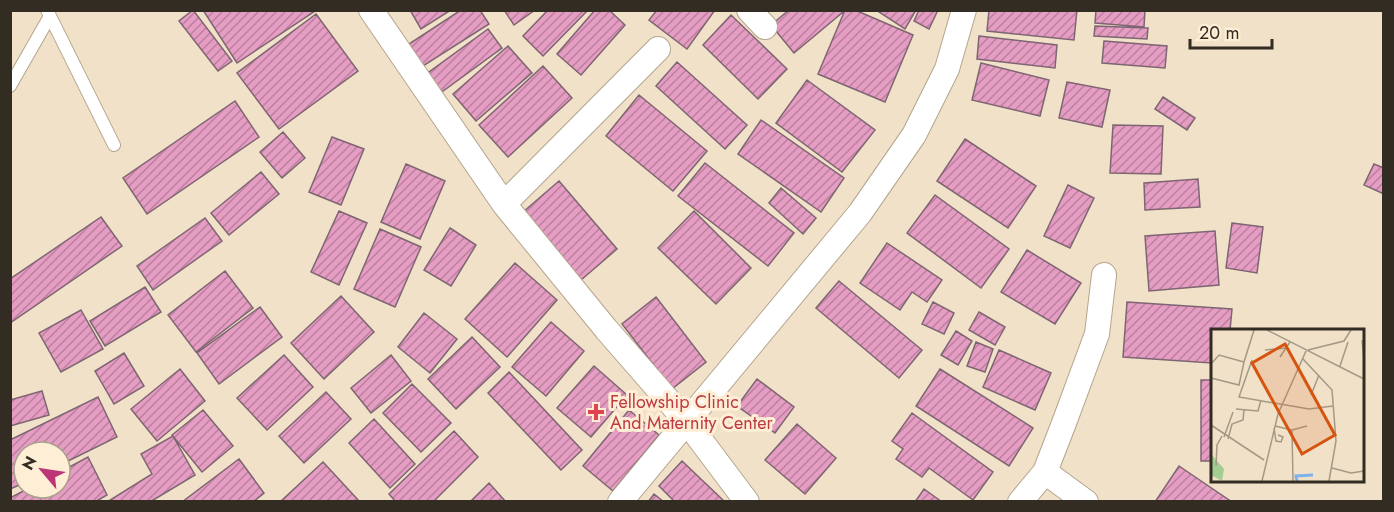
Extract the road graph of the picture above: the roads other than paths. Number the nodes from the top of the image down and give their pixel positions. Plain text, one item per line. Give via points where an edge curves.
1 (371, 10) edge
2 (964, 10) edge
3 (48, 13) edge
4 (658, 49) dead end
5 (10, 86) edge
6 (114, 145) dead end
7 (504, 204) junction
8 (1104, 275) dead end
9 (687, 422) junction
10 (1045, 472) junction
11 (620, 501) edge
12 (747, 501) edge
13 (1020, 501) edge
14 (1086, 501) edge

1 - 7 street
2 - 9 street via 947,69 914,135 860,213
3 - 5 lane
3 - 6 lane
4 - 7 street
7 - 9 street
8 - 10 street via 1097,334
9 - 11 street
9 - 12 street
10 - 13 street
10 - 14 street

